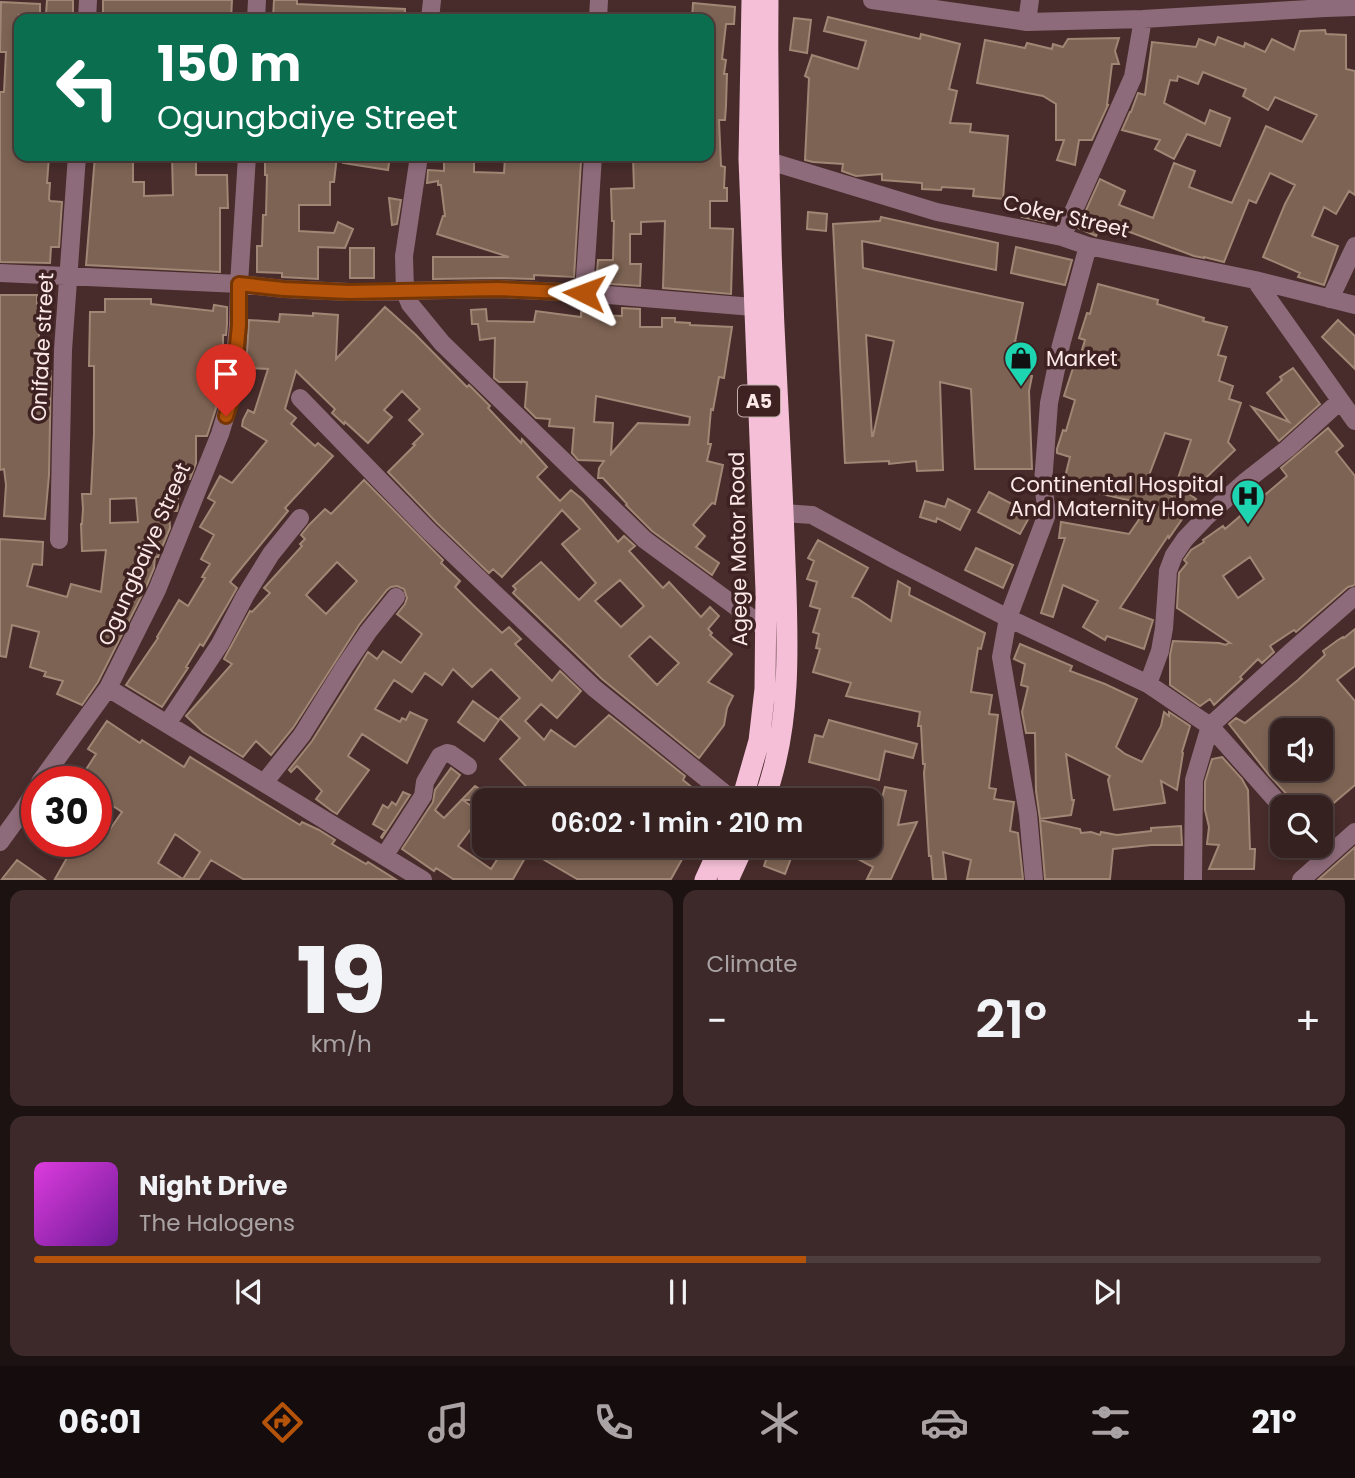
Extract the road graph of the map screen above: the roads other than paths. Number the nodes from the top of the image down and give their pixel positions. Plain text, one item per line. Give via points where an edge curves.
1 (752, 0) edge
2 (768, 0) edge
3 (872, 0) edge
4 (1030, 0) edge
5 (1355, 7) edge
6 (1143, 19) junction
7 (1027, 22) junction
8 (759, 160) junction
9 (77, 161) edge
10 (247, 161) edge
11 (418, 161) edge
12 (593, 161) edge
13 (1062, 237) junction
14 (1088, 246) junction
15 (1355, 246) edge
16 (0, 273) edge
17 (68, 277) junction
18 (1255, 280) junction
19 (239, 284) junction
20 (405, 292) junction
21 (584, 293) junction
22 (1331, 299) junction
23 (1355, 304) edge
24 (753, 307) junction
25 (300, 398) dead end
26 (1340, 401) junction
27 (1355, 421) edge
28 (783, 513) junction
29 (300, 518) dead end
30 (59, 540) dead end
31 (1355, 596) edge
32 (396, 597) dead end
33 (1008, 618) junction
34 (765, 628) junction
35 (1148, 684) junction
36 (108, 688) junction
37 (167, 724) junction
38 (1210, 726) junction
39 (52, 766) edge
40 (468, 766) dead end
41 (264, 783) junction
42 (718, 788) edge
43 (745, 788) edge
44 (768, 788) edge
45 (1271, 795) edge
46 (21, 813) edge
47 (1355, 832) edge
48 (0, 842) edge
49 (1333, 844) edge
50 (385, 855) junction
51 (715, 858) edge
52 (738, 858) edge
53 (1316, 858) edge
54 (423, 880) edge
55 (705, 880) edge
56 (728, 880) edge
57 (1034, 880) edge
58 (1193, 880) edge
59 (1301, 880) edge

1 - 8 highway, Agege Motor Road / A5
2 - 8 highway, Agege Motor Road / A5 via 767,107
3 - 7 street
4 - 7 street
5 - 6 street
6 - 7 street
6 - 13 street via 1133,77
8 - 13 street, Coker Street via 937,212
8 - 24 highway, Agege Motor Road / A5 via 752,224
8 - 28 highway, Agege Motor Road / A5
9 - 17 street, Onifade street
10 - 19 street, Ogungbaiye Street
11 - 20 street via 404,256
12 - 21 street
13 - 14 street, Coker Street
14 - 18 street, Coker Street
14 - 33 street via 1049,403 1043,483 1047,514
15 - 22 street
16 - 17 street
17 - 19 street
17 - 30 street, Onifade street
18 - 22 street, Coker Street
18 - 26 street
19 - 20 street
19 - 36 street, Ogungbaiye Street via 232,398 157,590
20 - 21 street via 498,289
20 - 34 street via 442,343 645,540
21 - 24 street
22 - 23 street, Coker Street
24 - 34 highway, Agege Motor Road / A5
25 - 42 street via 429,531 594,688
26 - 27 street
26 - 35 street via 1207,516 1174,555 1168,571 1160,651
28 - 33 street via 812,515
28 - 44 highway, Agege Motor Road / A5 via 788,630 783,717
29 - 37 street via 271,554
31 - 38 street
32 - 41 street
33 - 35 street
33 - 57 street via 1001,657 1028,814
34 - 43 highway, Agege Motor Road / A5 via 759,741
35 - 38 street
36 - 37 street
36 - 39 street, Ogungbaiye Street
37 - 41 street
38 - 45 street
38 - 58 street via 1194,780
40 - 50 street via 451,754 440,756 425,782 424,796
41 - 50 street
46 - 48 street
47 - 49 street
50 - 54 street
51 - 55 highway
52 - 56 highway
53 - 59 street

